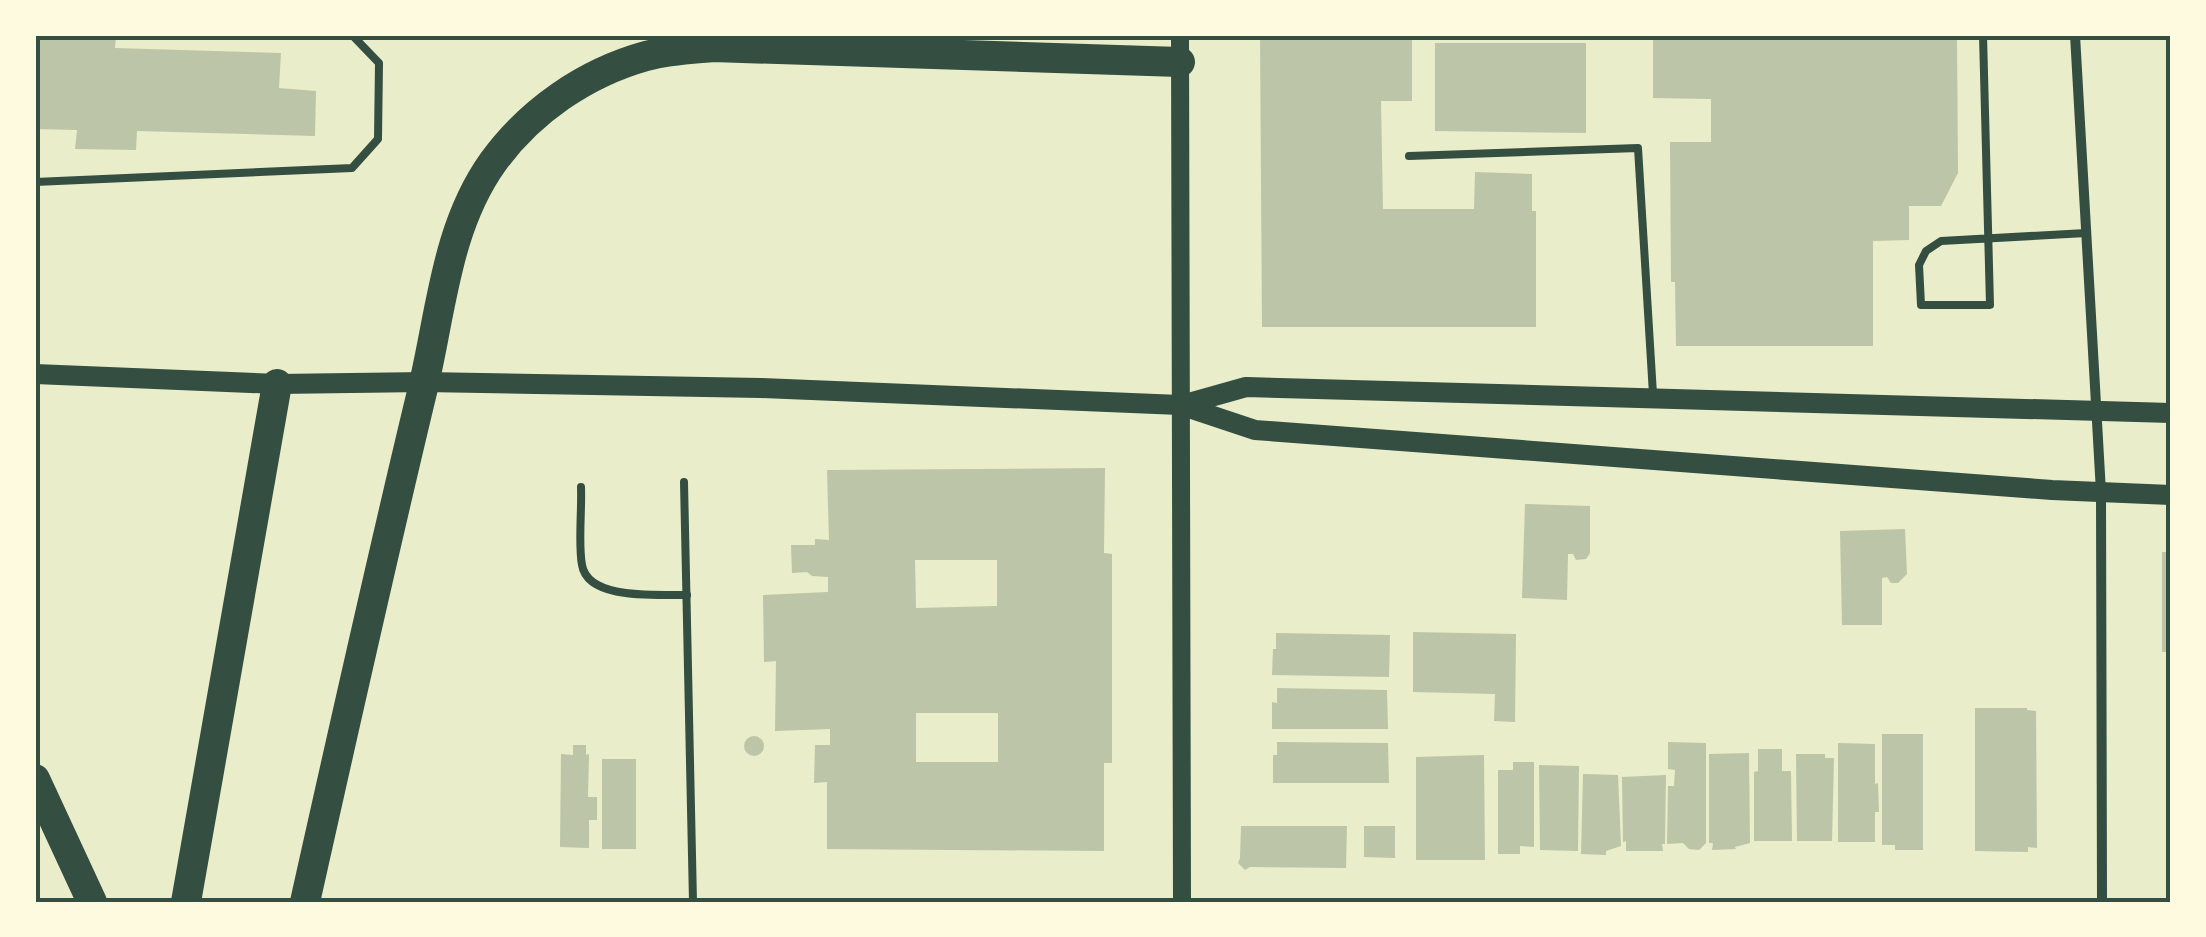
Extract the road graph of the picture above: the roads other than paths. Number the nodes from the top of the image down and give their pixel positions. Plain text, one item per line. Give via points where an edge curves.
1 (352, 35) edge
2 (1983, 35) edge
3 (2075, 35) edge
4 (1180, 48) edge
5 (1408, 156) dead end
6 (35, 182) edge
7 (2086, 234) junction
8 (1987, 237) junction
9 (35, 374) edge
10 (425, 382) junction
11 (277, 384) junction
12 (1653, 399) junction
13 (1180, 405) junction
14 (2096, 411) junction
15 (2171, 413) edge
16 (684, 482) dead end
17 (582, 487) dead end
18 (2101, 492) junction
19 (2171, 494) edge
20 (687, 595) junction
21 (35, 779) edge
22 (92, 902) edge
23 (186, 902) edge
24 (304, 902) edge
25 (693, 902) edge
26 (1182, 902) edge
27 (2102, 902) edge

1 - 6 lane via 379,63 378,139 352,168
2 - 8 lane
3 - 7 street
4 - 10 highway via 714,48 614,67 534,116 491,166 461,226
4 - 13 street
5 - 12 lane via 1638,148
7 - 8 lane
7 - 14 street
8 - 8 lane via 1990,305 1921,304 1919,265 1926,251 1941,241
9 - 11 main road
10 - 11 main road
10 - 13 main road
10 - 24 highway
11 - 23 highway
12 - 13 main road via 1246,388
12 - 14 main road
13 - 18 main road via 1255,430
13 - 26 street
14 - 15 main road
14 - 18 street
16 - 20 lane
17 - 20 lane via 582,568 590,582 607,591
18 - 19 main road
18 - 27 street
20 - 25 lane
21 - 22 highway

